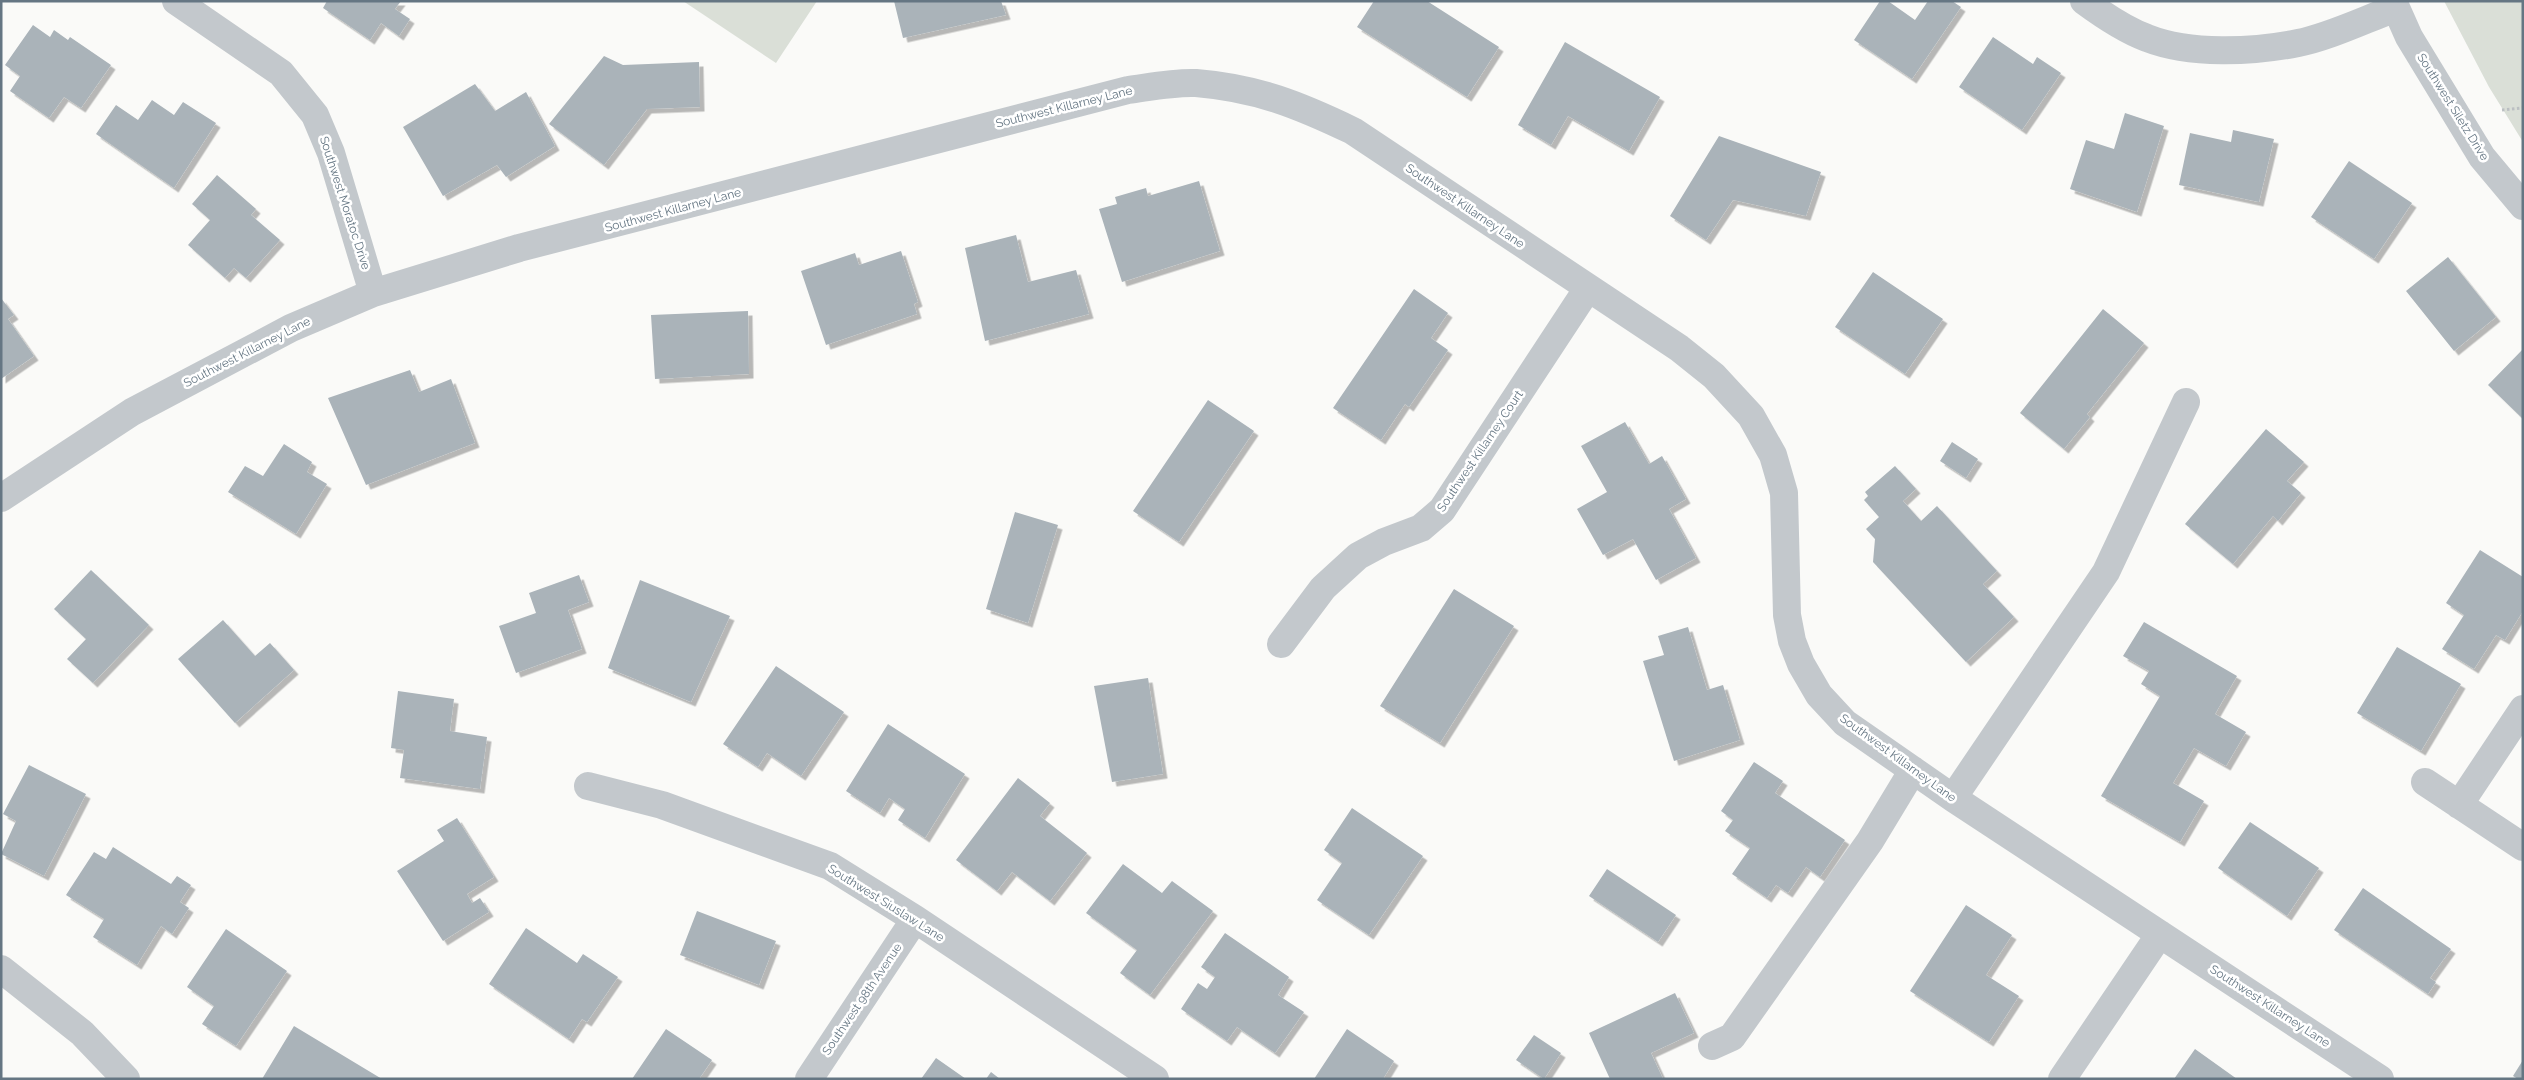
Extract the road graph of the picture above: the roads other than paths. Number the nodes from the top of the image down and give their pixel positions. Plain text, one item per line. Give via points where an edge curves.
1 (2084, 1) edge
2 (192, 5) edge
3 (2394, 5) edge
4 (2523, 206) edge
5 (1588, 288) junction
6 (373, 293) junction
7 (2186, 402) dead end
8 (1, 498) edge
9 (1281, 644) dead end
10 (2523, 708) edge
11 (1913, 770) junction
12 (2424, 782) dead end
13 (588, 786) dead end
14 (1953, 798) junction
15 (2460, 805) junction
16 (2523, 848) edge
17 (916, 920) junction
18 (2160, 934) junction
19 (1, 968) edge
20 (1712, 1046) dead end
21 (126, 1079) edge
22 (809, 1079) edge
23 (1155, 1079) edge
24 (2062, 1079) edge
25 (2380, 1079) edge

1 - 3 street via 2147,38 2190,47 2243,51 2300,42
2 - 6 street, Southwest Moratoc Drive via 281,73 315,115 331,153
3 - 4 street, Southwest Siletz Drive via 2409,36 2482,157
5 - 6 street, Southwest Killarney Lane via 1353,131 1258,92 1194,83 1128,90 519,248
5 - 9 street, Southwest Killarney Court via 1442,510 1421,528 1358,556 1323,588
5 - 11 street, Southwest Killarney Lane via 1714,376 1751,416 1773,455 1784,493 1787,615 1801,664 1819,696 1845,722
6 - 8 street, Southwest Killarney Lane via 291,328 132,412
7 - 14 street via 2106,572
10 - 15 street
11 - 14 street, Southwest Killarney Lane
11 - 20 street via 1870,841 1732,1037
12 - 15 street
13 - 17 street, Southwest Siuslaw Lane via 662,805 830,866
14 - 18 street, Southwest Killarney Lane
15 - 16 street
17 - 22 street, Southwest 98th Avenue
17 - 23 street, Southwest Siuslaw Lane
18 - 24 street
18 - 25 street, Southwest Killarney Lane
19 - 21 street via 82,1033

